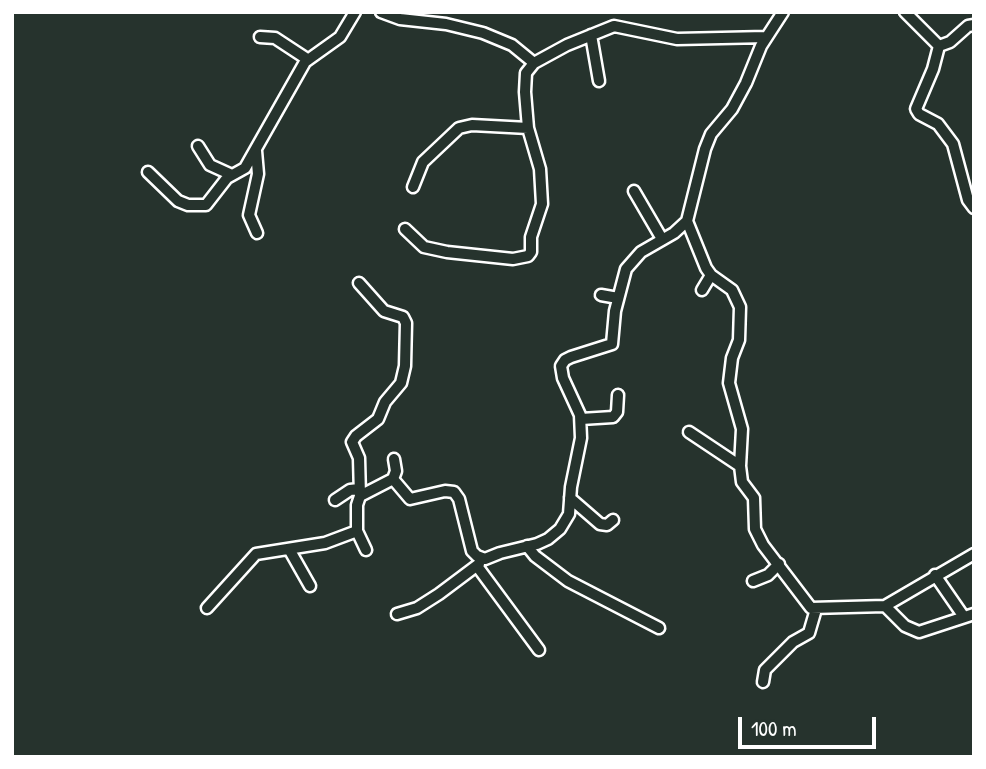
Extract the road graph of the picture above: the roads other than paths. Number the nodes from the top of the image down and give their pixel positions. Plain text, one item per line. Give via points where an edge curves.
1 (355, 12) edge
2 (381, 12) edge
3 (783, 12) edge
4 (905, 12) edge
5 (974, 25) edge
6 (591, 35) junction
7 (260, 37) dead end
8 (766, 37) junction
9 (939, 46) junction
10 (307, 59) junction
11 (534, 63) junction
12 (599, 81) dead end
13 (528, 128) junction
14 (198, 146) dead end
15 (256, 151) junction
16 (148, 172) dead end
17 (232, 175) junction
18 (413, 187) dead end
19 (634, 191) dead end
20 (974, 208) edge
21 (687, 221) junction
22 (405, 229) dead end
23 (257, 233) dead end
24 (662, 239) junction
25 (711, 275) junction
26 (359, 283) dead end
27 (702, 290) dead end
28 (601, 295) dead end
29 (618, 298) junction
30 (618, 395) dead end
31 (580, 419) junction
32 (689, 432) dead end
33 (394, 459) dead end
34 (740, 466) junction
35 (393, 479) junction
36 (359, 493) junction
37 (570, 498) junction
38 (335, 500) dead end
39 (612, 520) dead end
40 (357, 531) junction
41 (527, 546) junction
42 (289, 549) junction
43 (366, 550) dead end
44 (974, 554) edge
45 (481, 563) junction
46 (779, 564) junction
47 (935, 575) junction
48 (754, 581) dead end
49 (310, 586) dead end
50 (885, 606) junction
51 (207, 608) dead end
52 (816, 609) junction
53 (397, 614) dead end
54 (969, 616) edge
55 (659, 628) dead end
56 (539, 650) dead end
57 (764, 682) dead end

1 - 10 street via 340,37
2 - 11 street via 483,33 512,45
3 - 8 street
4 - 9 street
5 - 9 street
6 - 8 street via 620,26 677,39
6 - 11 street
6 - 12 street
7 - 10 street via 275,38
8 - 21 street via 732,109 711,134
9 - 20 street via 916,109 938,124 953,144
10 - 15 street
11 - 13 street via 524,79
13 - 18 street via 459,128 423,162
13 - 22 street via 542,181 542,204 528,256 513,259 424,247
14 - 17 street via 210,164
15 - 17 street via 243,171
15 - 23 street via 258,174 249,215
16 - 17 street via 178,201 199,206 206,205
19 - 24 street
21 - 24 street
21 - 25 street
24 - 29 street via 628,264
25 - 27 street
25 - 34 street via 732,290 740,307 741,325 729,383 742,429
26 - 36 street via 384,311 407,323 401,383 378,419 352,442 359,458
28 - 29 street
29 - 31 street via 612,344 571,357 561,366
30 - 31 street via 614,417
31 - 37 street
32 - 34 street
33 - 35 street
34 - 46 street via 742,482 754,498 756,535
35 - 36 street
35 - 45 street via 410,499 454,492 472,551
36 - 38 street via 350,490
36 - 40 street
37 - 39 street via 600,524
37 - 41 street via 569,514 560,529
40 - 42 street
40 - 43 street
41 - 45 street
41 - 55 street via 568,581
42 - 49 street
42 - 51 street via 256,554
44 - 47 street
45 - 53 street via 417,608
45 - 56 street
46 - 48 street
46 - 52 street via 808,605
47 - 50 street
47 - 54 street
50 - 52 street
50 - 54 street via 905,626 919,632
52 - 57 street via 809,633 765,670

